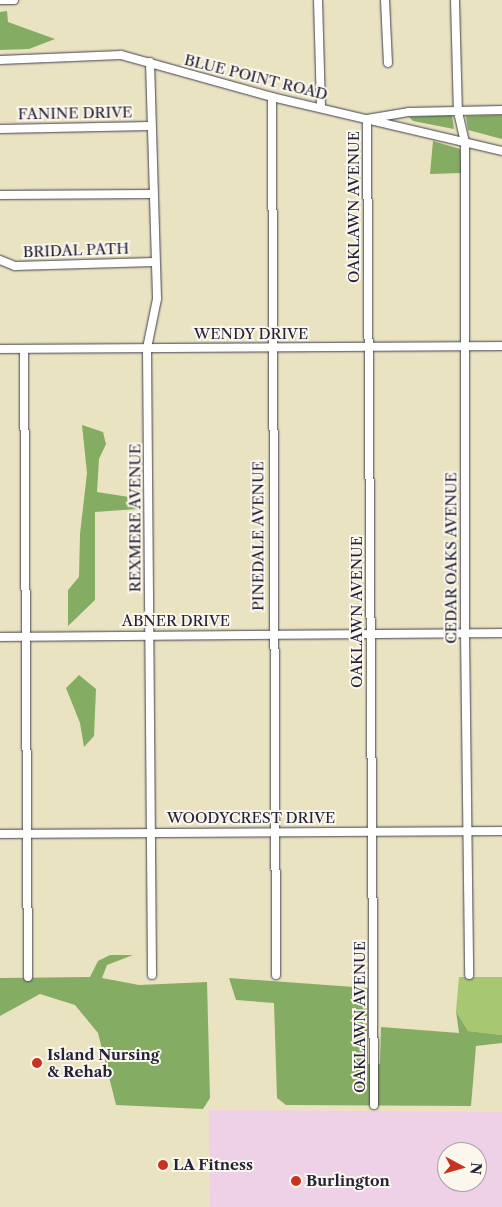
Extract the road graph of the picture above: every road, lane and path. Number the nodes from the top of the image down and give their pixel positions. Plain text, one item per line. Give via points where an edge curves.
1 (0, 0) edge
2 (14, 0) edge
3 (318, 0) edge
4 (385, 0) edge
5 (455, 0) edge
6 (0, 60) edge
7 (150, 62) junction
8 (388, 63) dead end
9 (272, 97) junction
10 (321, 108) junction
11 (502, 110) edge
12 (458, 112) junction
13 (367, 119) junction
14 (151, 126) junction
15 (0, 129) edge
16 (465, 142) junction
17 (502, 151) edge
18 (151, 194) junction
19 (0, 195) edge
20 (0, 260) edge
21 (155, 262) junction
22 (464, 346) junction
23 (502, 346) edge
24 (147, 348) junction
25 (272, 348) junction
26 (369, 348) junction
27 (0, 349) edge
28 (24, 349) junction
29 (464, 633) junction
30 (502, 633) edge
31 (371, 634) junction
32 (149, 635) junction
33 (272, 635) junction
34 (25, 636) junction
35 (0, 637) edge
36 (372, 831) junction
37 (502, 831) edge
38 (150, 832) junction
39 (275, 832) junction
40 (468, 832) junction
41 (0, 834) edge
42 (26, 834) junction
43 (152, 975) dead end
44 (276, 975) dead end
45 (469, 975) dead end
46 (28, 977) dead end
47 (374, 1105) dead end

1 - 2 street
3 - 10 street
4 - 8 street
5 - 12 street, CEDAR OAKS AVENUE
6 - 7 street, BLUE POINT ROAD via 121,55
7 - 9 street, BLUE POINT ROAD
7 - 14 street, REXMERE AVENUE
9 - 10 street, BLUE POINT ROAD
9 - 25 street, PINEDALE AVENUE
10 - 13 street, BLUE POINT ROAD
11 - 12 street
12 - 13 street via 409,112
12 - 16 street, CEDAR OAKS AVENUE
13 - 16 street, BLUE POINT ROAD
13 - 26 street, OAKLAWN AVENUE
14 - 15 street, FANINE DRIVE
14 - 18 street, REXMERE AVENUE
16 - 17 street, BLUE POINT ROAD
16 - 22 street, CEDAR OAKS AVENUE
18 - 19 street
18 - 21 street, REXMERE AVENUE
20 - 21 street, BRIDAL PATH via 15,266
21 - 24 street, REXMERE AVENUE via 157,299
22 - 23 street, WENDY DRIVE
22 - 26 street, WENDY DRIVE
22 - 29 street, CEDAR OAKS AVENUE
24 - 25 street, WENDY DRIVE
24 - 28 street, WENDY DRIVE
24 - 32 street, REXMERE AVENUE
25 - 26 street, WENDY DRIVE
25 - 33 street, PINEDALE AVENUE
26 - 31 street, OAKLAWN AVENUE
27 - 28 street, WENDY DRIVE
28 - 34 street
29 - 30 street, ABNER DRIVE
29 - 31 street, ABNER DRIVE
29 - 40 street, CEDAR OAKS AVENUE
31 - 33 street, ABNER DRIVE
31 - 36 street, OAKLAWN AVENUE
32 - 33 street, ABNER DRIVE
32 - 34 street, ABNER DRIVE
32 - 38 street, REXMERE AVENUE
33 - 39 street, PINEDALE AVENUE
34 - 35 street, ABNER DRIVE
34 - 42 street
36 - 39 street, WOODYCREST DRIVE
36 - 40 street, WOODYCREST DRIVE
36 - 47 street, OAKLAWN AVENUE
37 - 40 street, WOODYCREST DRIVE
38 - 39 street, WOODYCREST DRIVE
38 - 42 street, WOODYCREST DRIVE
38 - 43 street, REXMERE AVENUE
39 - 44 street, PINEDALE AVENUE
40 - 45 street, CEDAR OAKS AVENUE
41 - 42 street, WOODYCREST DRIVE
42 - 46 street

